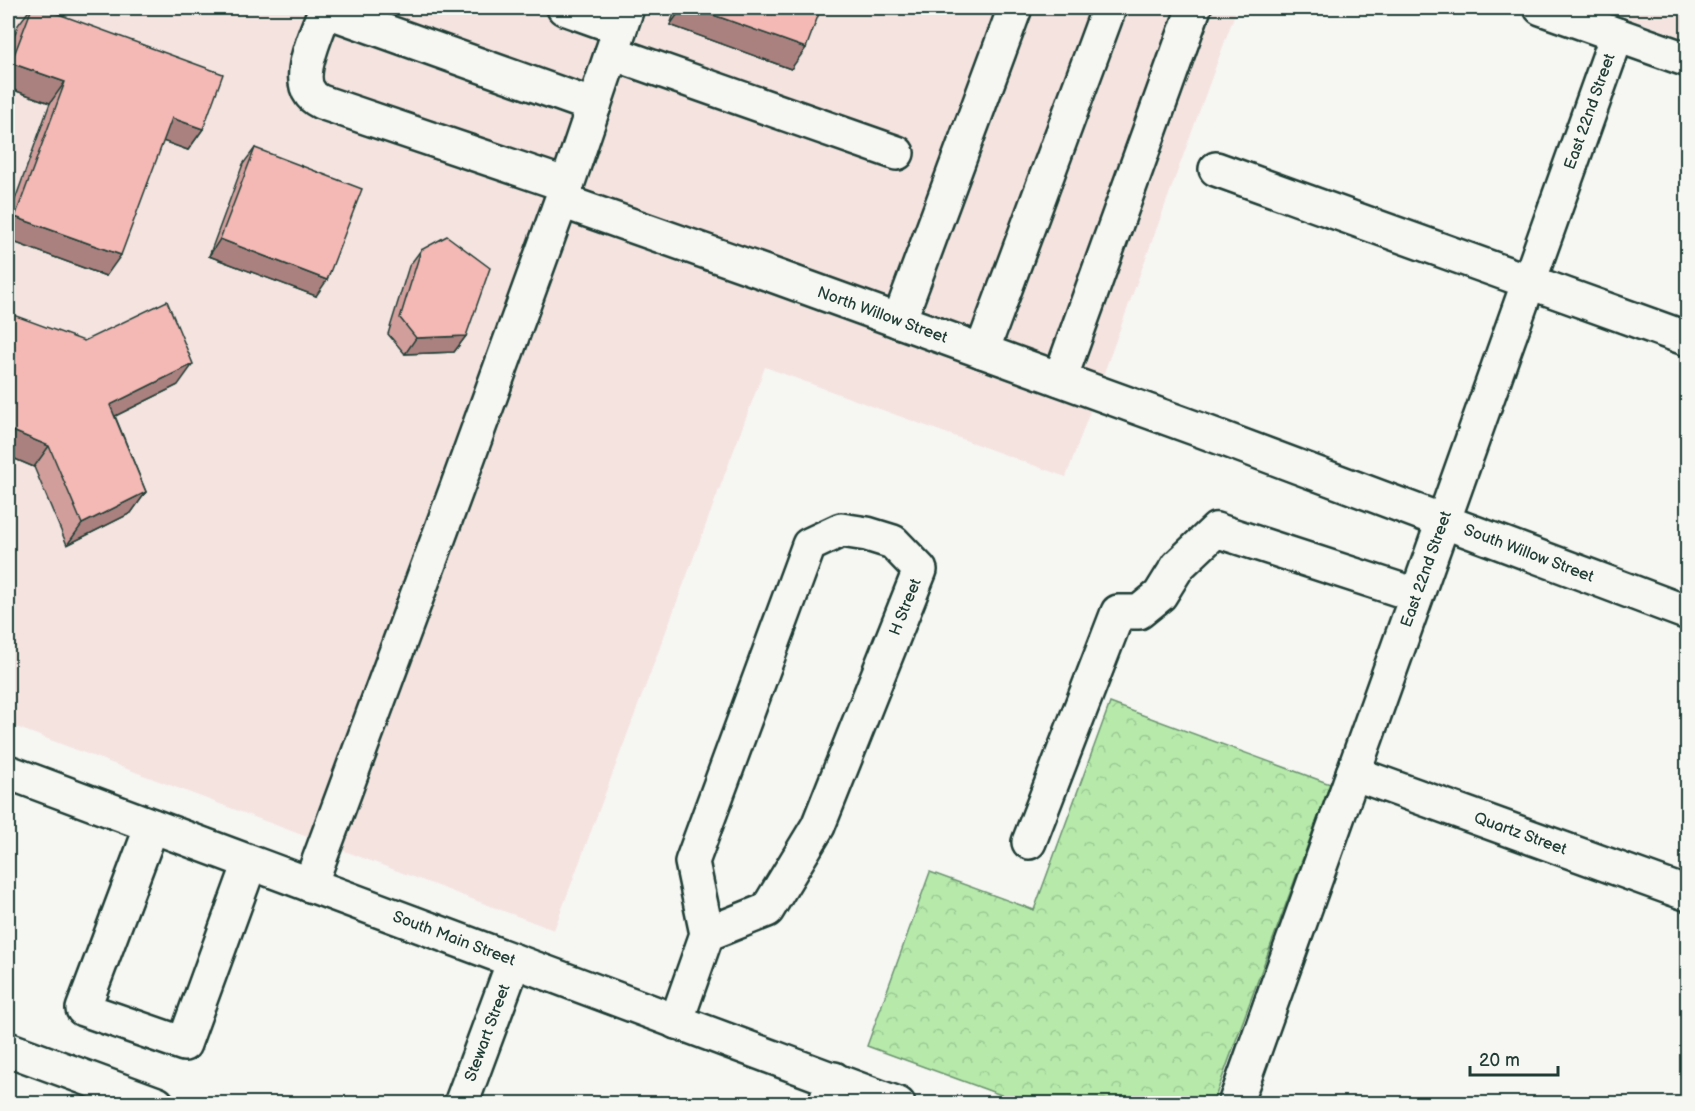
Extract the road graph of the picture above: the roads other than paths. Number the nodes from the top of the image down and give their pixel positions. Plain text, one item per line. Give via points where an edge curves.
1 (564, 8) edge
2 (1015, 8) edge
3 (1109, 8) edge
4 (1194, 8) edge
5 (1541, 8) edge
6 (326, 9) edge
7 (620, 30) edge
8 (1617, 35) junction
9 (1688, 60) edge
10 (594, 106) junction
11 (897, 153) dead end
12 (1216, 169) dead end
13 (565, 193) junction
14 (1528, 281) junction
15 (899, 321) junction
16 (1688, 339) edge
17 (982, 351) junction
18 (1060, 379) junction
19 (1203, 430) joint
20 (1443, 520) junction
21 (1416, 595) junction
22 (1688, 613) edge
23 (8, 772) edge
24 (1353, 773) junction
25 (152, 826) junction
26 (1029, 842) dead end
27 (250, 862) junction
28 (310, 885) junction
29 (1688, 894) edge
30 (707, 934) junction
31 (514, 961) junction
32 (676, 1022) junction
33 (8, 1049) edge
34 (830, 1091) edge
35 (157, 1104) edge
36 (461, 1104) edge
37 (898, 1104) edge
38 (1235, 1104) edge

1 - 7 street
2 - 15 street
3 - 17 street
4 - 18 street
5 - 8 street
6 - 10 street
6 - 13 street, North Willow Street via 305,76 309,92 321,102
7 - 10 street
7 - 11 street
8 - 9 street
8 - 14 street, East 22nd Street
10 - 13 street
12 - 14 street
13 - 15 street, North Willow Street
13 - 28 street
14 - 16 street
14 - 20 street, East 22nd Street
15 - 17 street, North Willow Street
17 - 18 street, North Willow Street
18 - 19 street, North Willow Street
19 - 20 street, South Willow Street
20 - 21 street, East 22nd Street
20 - 22 street, South Willow Street
21 - 24 street, East 22nd Street
21 - 26 street via 1216,530 1178,566 1160,595 1139,612 1118,612
23 - 25 street, South Main Street
24 - 29 street, Quartz Street
24 - 38 street, East 22nd Street
25 - 27 street, South Main Street
25 - 27 street via 83,1009 184,1044
27 - 28 street, South Main Street
28 - 31 street, South Main Street
30 - 30 street, H Street via 767,910 818,826 920,570 893,542 841,530 809,545 692,862
30 - 32 street
31 - 32 street, South Main Street
31 - 36 street, Stewart Street
32 - 34 street, South Main Street
33 - 35 street
34 - 37 street, South Main Street

